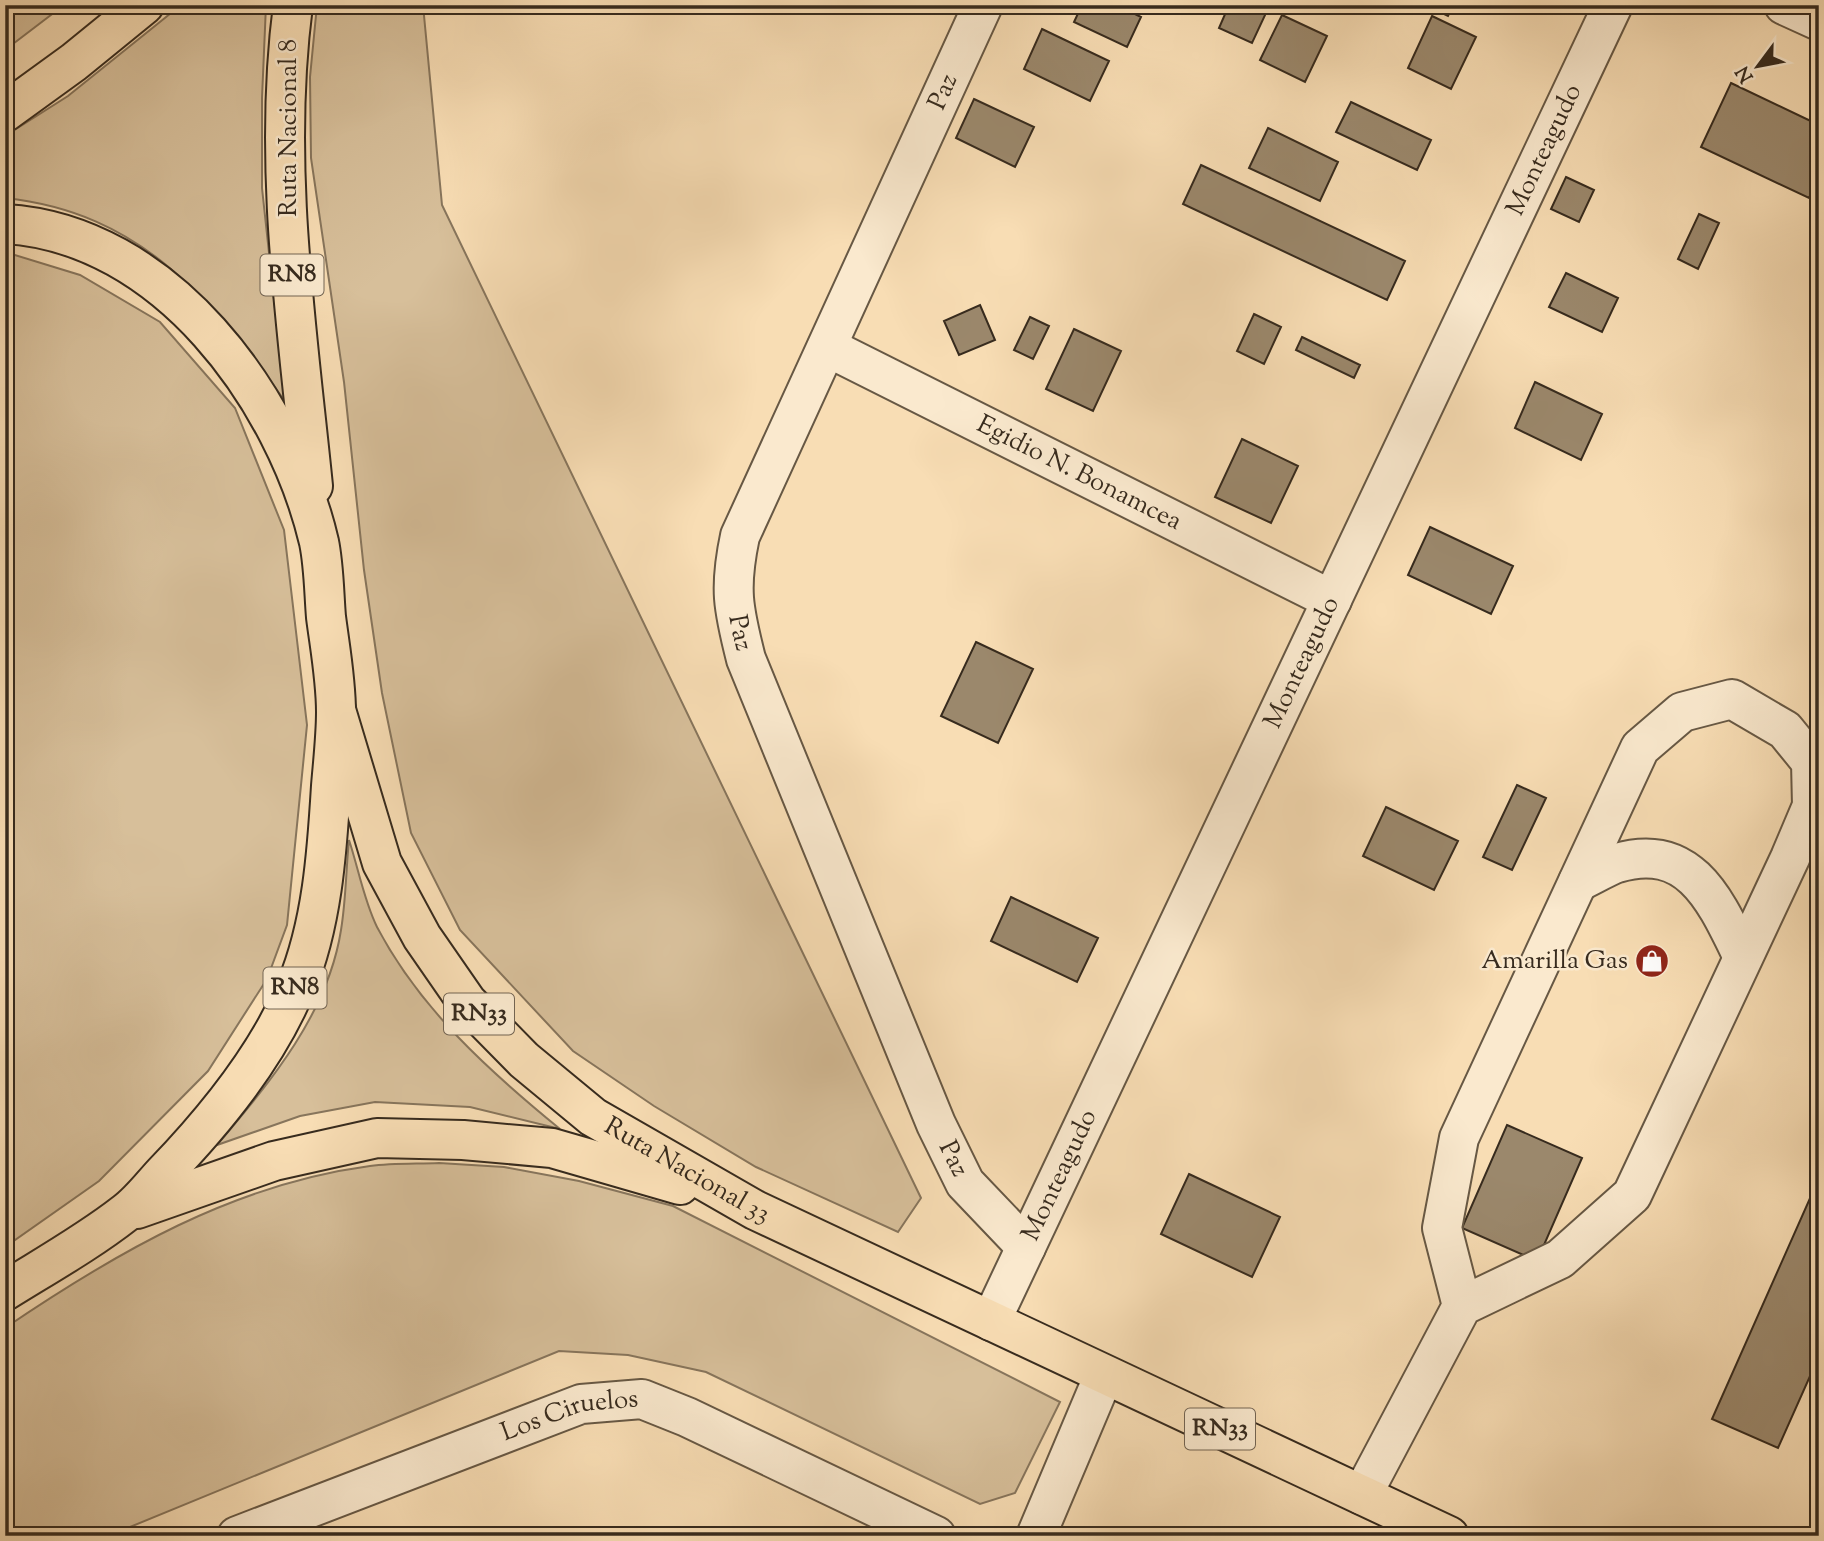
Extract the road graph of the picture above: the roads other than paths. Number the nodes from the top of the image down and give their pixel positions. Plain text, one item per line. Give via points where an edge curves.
1 (144, 5) edge
2 (292, 5) edge
3 (983, 5) edge
4 (1613, 5) edge
5 (1784, 5) edge
6 (1819, 21) edge
7 (5, 112) edge
8 (5, 224) edge
9 (827, 348) junction
10 (319, 544) junction
11 (1332, 600) junction
12 (336, 710) junction
13 (1578, 882) junction
14 (1743, 957) junction
15 (755, 1210) junction
16 (127, 1212) junction
17 (1026, 1247) junction
18 (5, 1291) edge
19 (1462, 1306) junction
20 (991, 1321) junction
21 (1104, 1375) junction
22 (1362, 1495) junction
23 (237, 1536) edge
24 (936, 1536) edge
25 (1036, 1536) edge
26 (1449, 1536) edge

1 - 7 highway
2 - 10 highway, Ruta Nacional 8 / RN8 via 285,60 288,216
3 - 9 street, Paz
4 - 11 street, Monteagudo
5 - 6 street
8 - 10 highway, RN8 via 51,231 92,245 139,270 215,340 259,395 291,460
9 - 11 street, Egidio N. Bonamcea
9 - 17 street, Paz via 740,536 732,576 733,608 746,659 936,1124 965,1182
10 - 12 highway, RN8
11 - 17 street, Monteagudo
12 - 15 highway, Ruta Nacional 33 / RN33 via 382,863 422,937 467,1002 524,1060 593,1117
12 - 16 highway, RN8 via 327,856 297,986 234,1092
13 - 14 street via 1616,863 1654,857 1682,866 1715,899
13 - 14 street via 1640,748 1682,712 1732,699 1786,730 1811,762 1812,806
13 - 19 street via 1459,1138 1442,1228
14 - 19 street via 1632,1195 1560,1259
15 - 16 highway, Ruta Nacional 33 / RN33 via 552,1148 377,1138 274,1161
15 - 20 highway, RN33
16 - 18 highway, RN8
17 - 20 street, Monteagudo
19 - 22 street
20 - 21 highway, RN33
21 - 22 highway, RN33
21 - 25 street
22 - 26 highway, RN33
23 - 24 street, Los Ciruelos via 581,1404 642,1399

